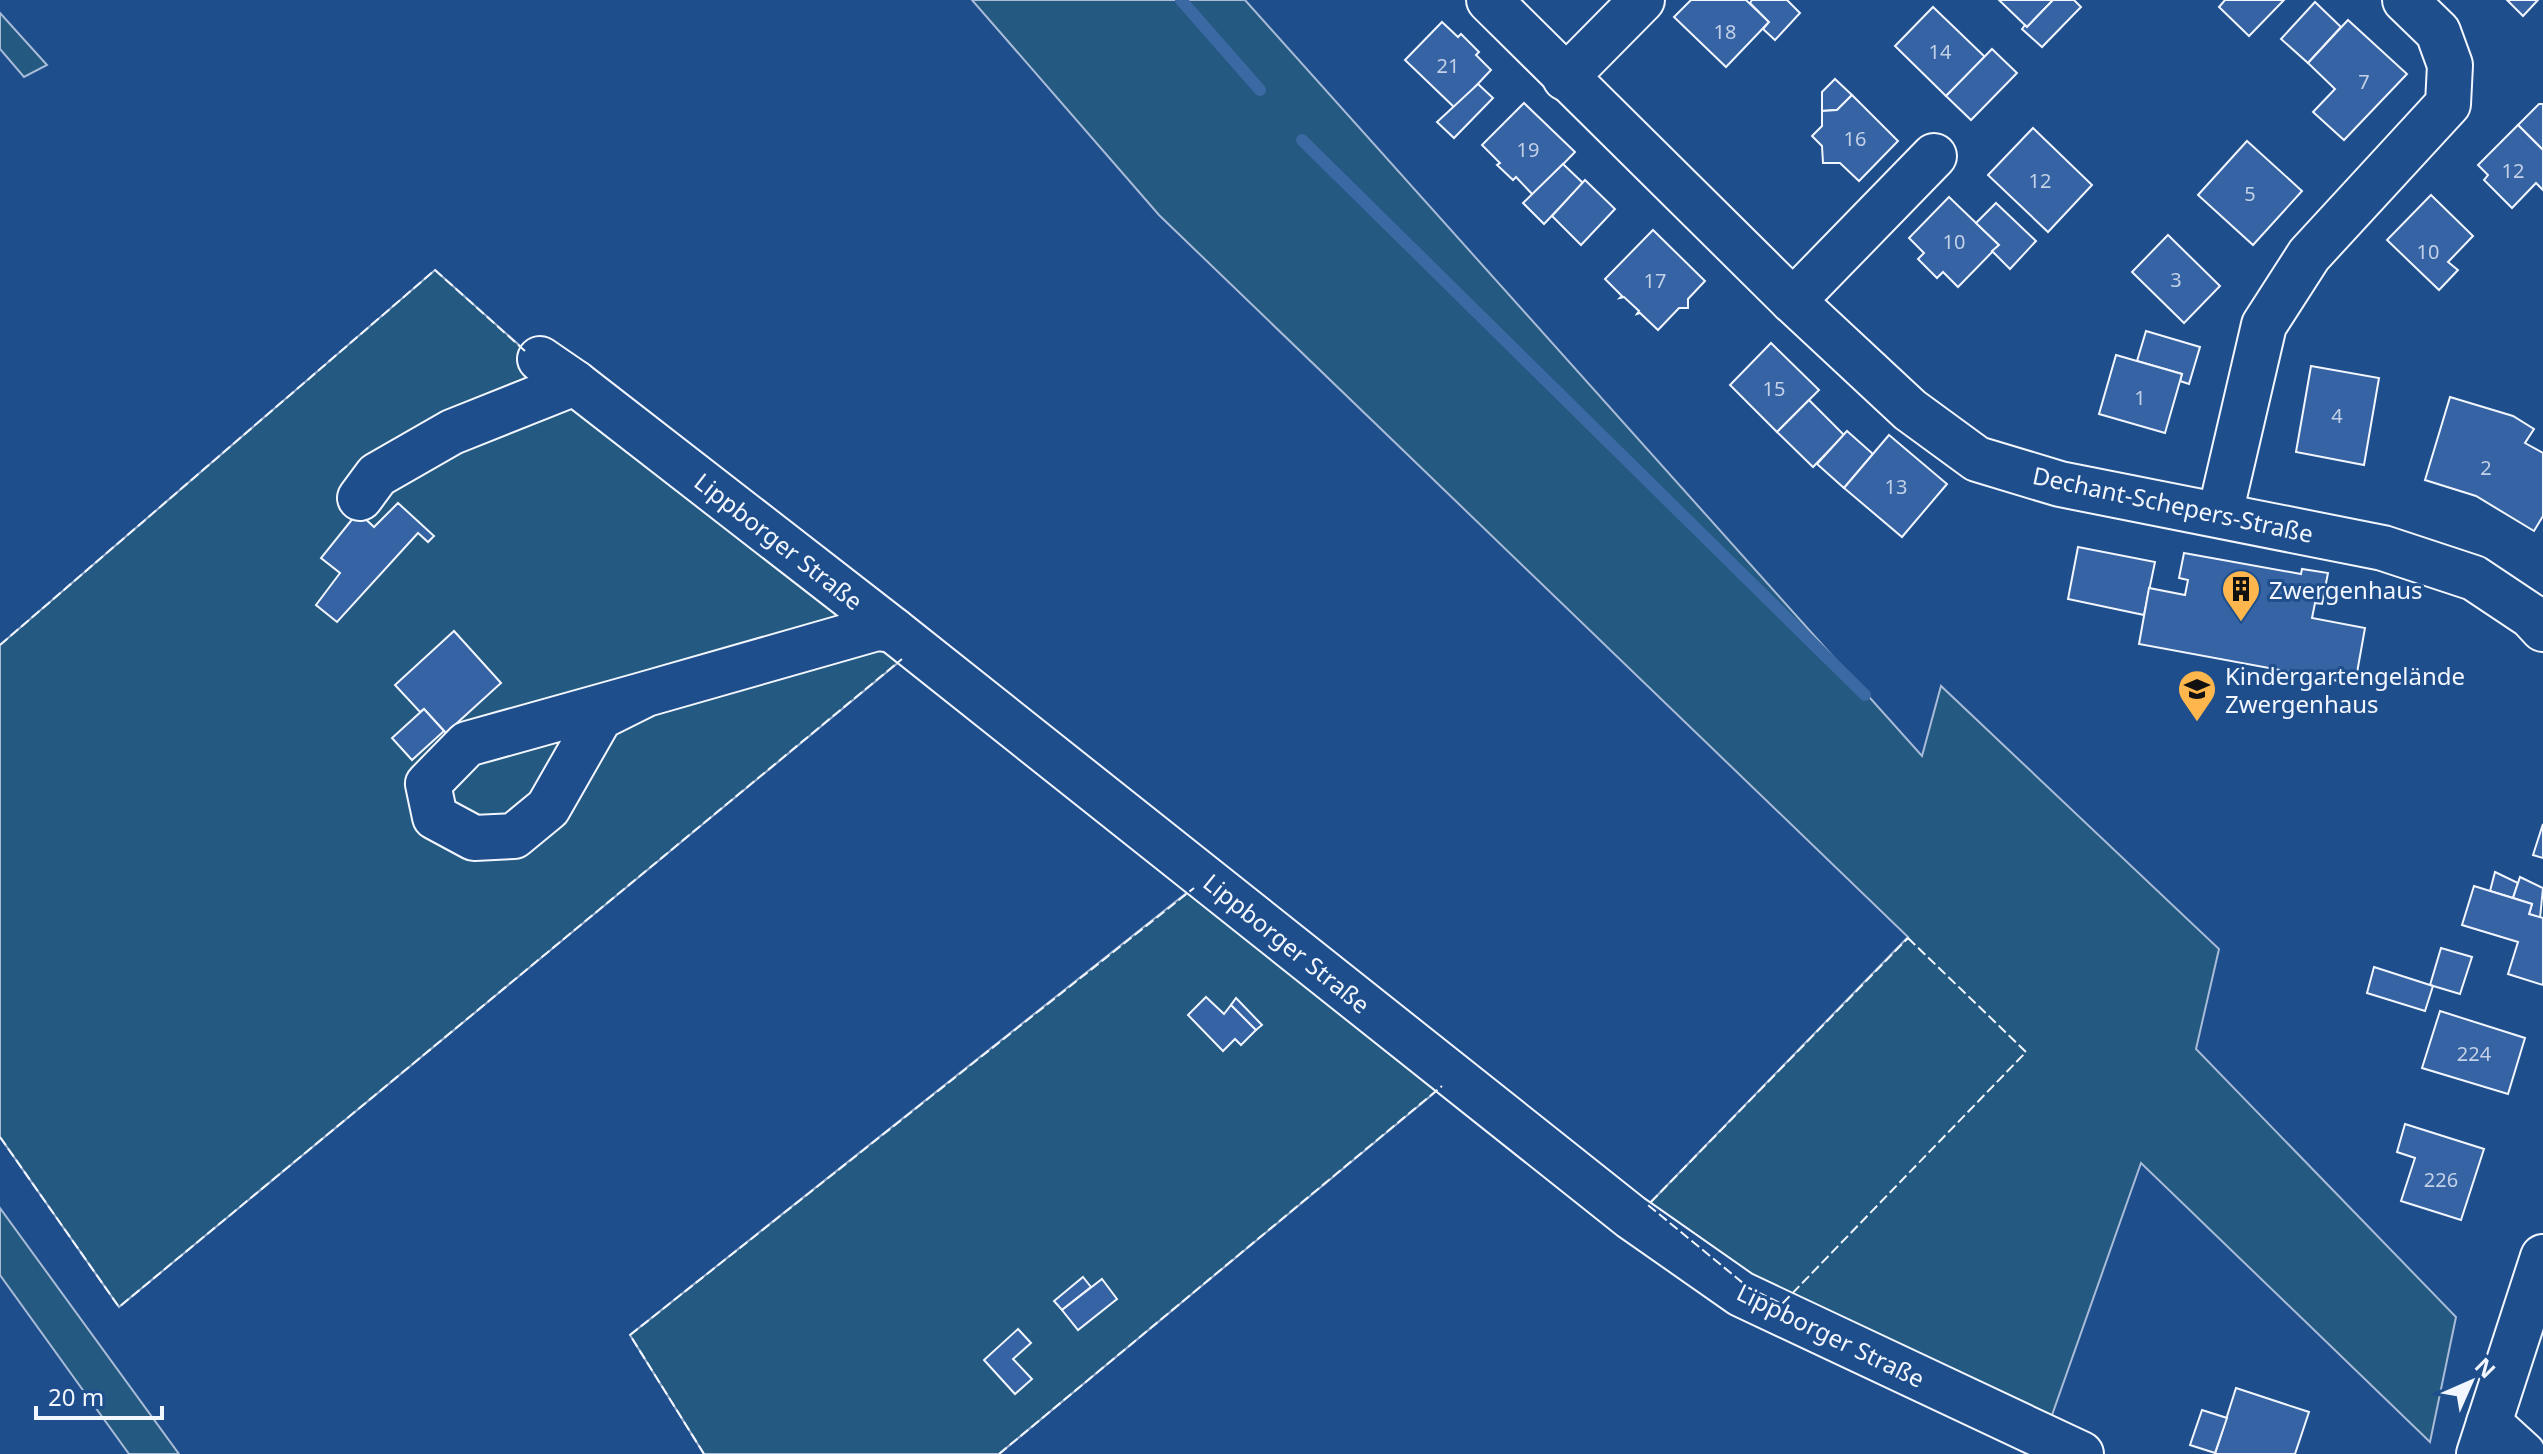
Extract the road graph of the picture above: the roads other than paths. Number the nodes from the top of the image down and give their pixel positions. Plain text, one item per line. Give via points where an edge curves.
1 (1489, 0) edge
2 (1642, 0) edge
3 (2405, 0) edge
4 (1565, 78) junction
5 (1934, 156) dead end
6 (1793, 301) junction
7 (540, 359) dead end
8 (575, 383) junction
9 (360, 498) dead end
10 (2220, 514) junction
11 (2543, 629) edge
12 (893, 630) junction
13 (646, 694) junction
14 (2543, 1257) edge
15 (2484, 1438) edge
16 (2081, 1454) edge
17 (2523, 1454) edge

1 - 4 street, Dechant-Schepers-Straße
2 - 4 street
3 - 10 street via 2438,32 2450,65 2448,104 2309,255 2264,325
4 - 6 street, Dechant-Schepers-Straße
5 - 6 street
6 - 10 street, Dechant-Schepers-Straße via 1910,410 1977,459 2060,484
7 - 8 street, Lippborger Straße
8 - 9 street via 452,432 377,475
8 - 12 street, Lippborger Straße
10 - 11 street, Dechant-Schepers-Straße via 2383,548 2474,578
12 - 13 street via 877,628
12 - 16 street, Lippborger Straße via 1618,1207 1729,1286
13 - 13 street via 467,744 428,784 435,817 474,838 514,836 548,808 600,717
14 - 15 street
15 - 17 street

